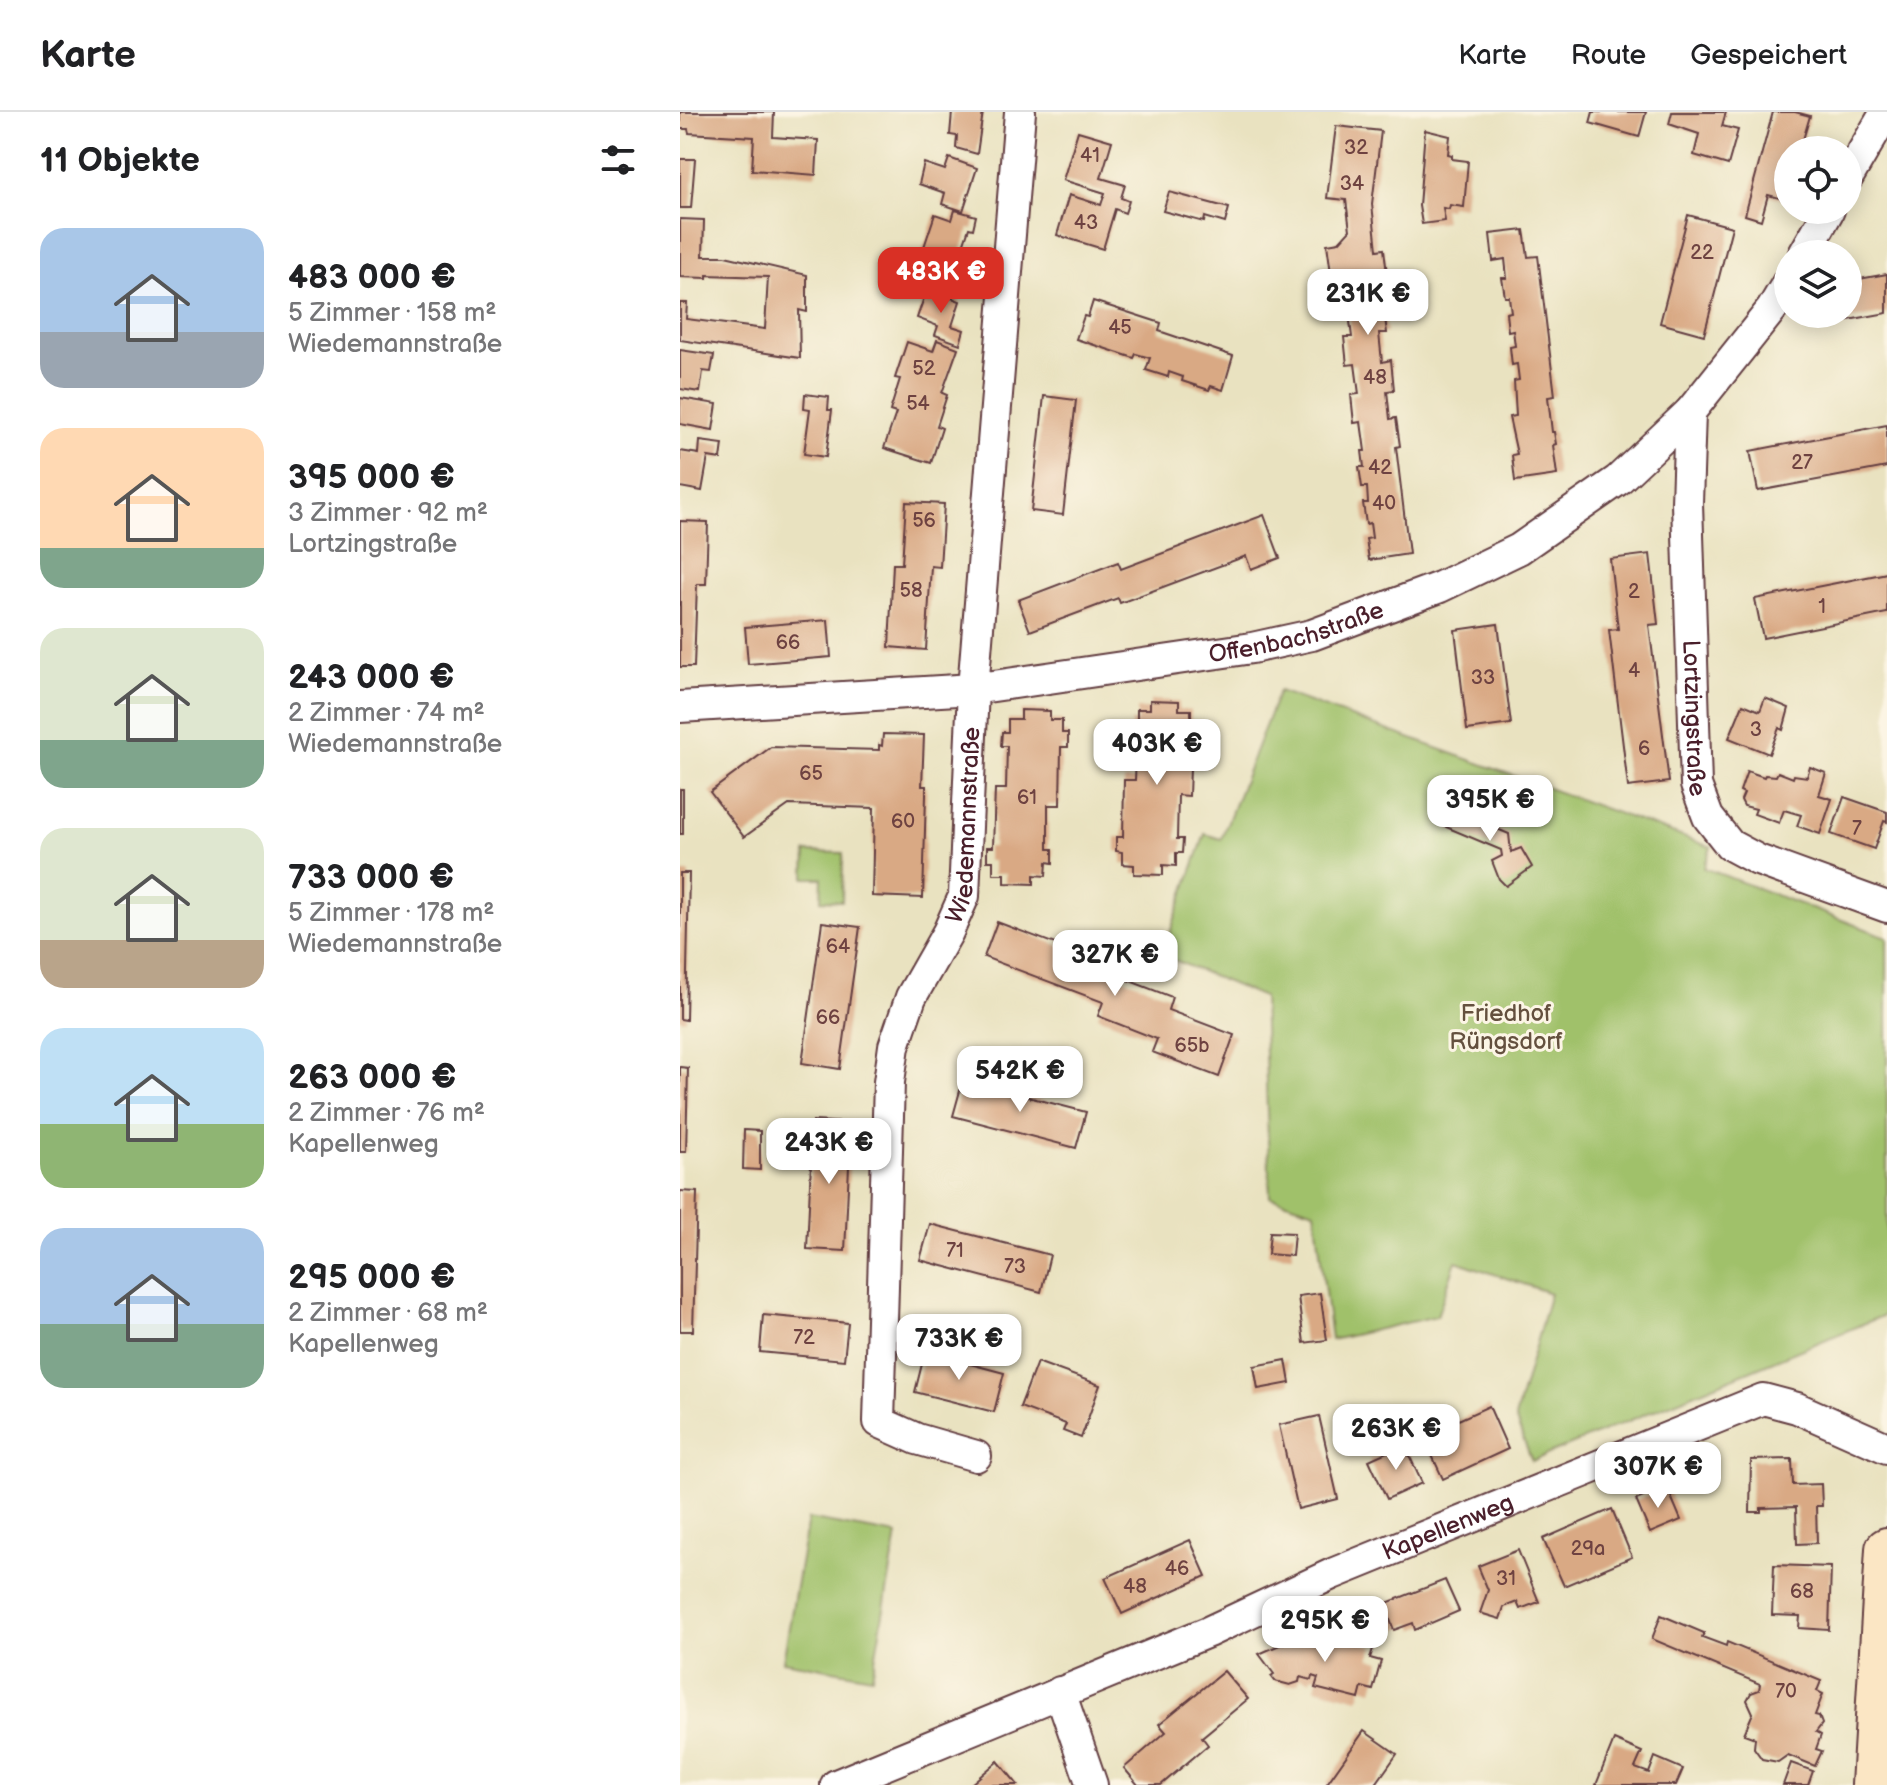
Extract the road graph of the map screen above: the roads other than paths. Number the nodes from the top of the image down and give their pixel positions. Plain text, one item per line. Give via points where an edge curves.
1 (1020, 112) edge
2 (1886, 112) edge
3 (1862, 153) edge
4 (1774, 306) edge
5 (1690, 412) junction
6 (973, 689) junction
7 (680, 707) edge
8 (1887, 907) edge
9 (1887, 1448) edge
10 (976, 1456) dead end
11 (1887, 1549) edge
12 (1060, 1692) junction
13 (836, 1785) edge
14 (1092, 1785) edge
15 (1873, 1785) edge

1 - 6 street, Wiedemannstraße
2 - 3 street
4 - 5 street, Offenbachstraße
5 - 6 street, Offenbachstraße via 1618,480 1519,549 1440,587 1312,635
5 - 8 street, Lortzingstraße via 1687,503 1696,785 1708,817 1730,845 1758,860
6 - 7 street, Offenbachstraße
6 - 10 street, Wiedemannstraße via 964,896 911,997 894,1046 889,1082 879,1422
9 - 12 street, Kapellenweg via 1797,1408 1763,1399 1332,1574
11 - 15 main road
12 - 13 street, Kapellenweg
12 - 14 street

